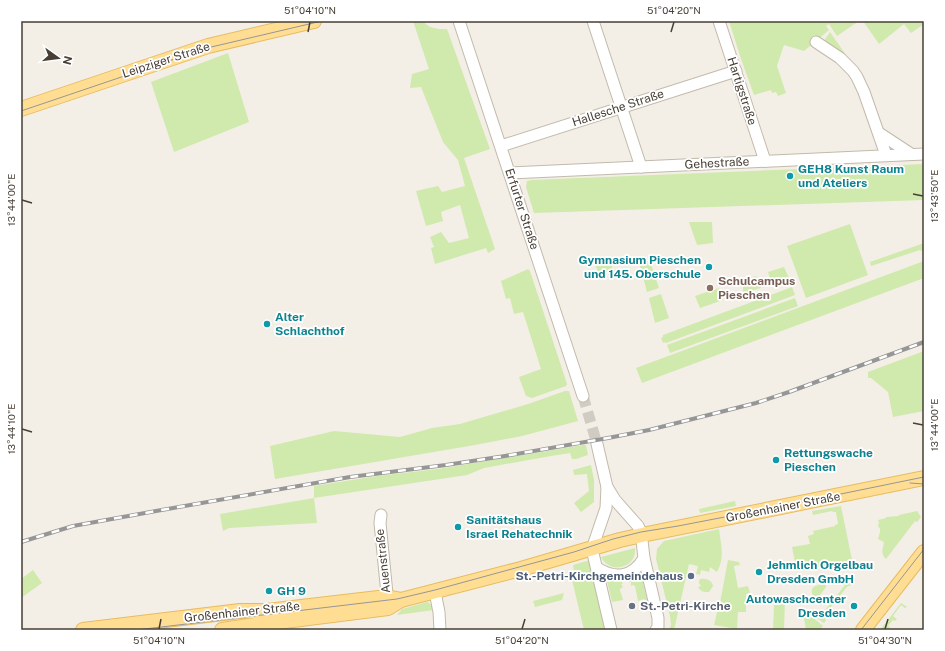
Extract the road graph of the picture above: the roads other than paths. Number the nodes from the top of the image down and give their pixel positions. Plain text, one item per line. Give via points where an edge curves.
1 (314, 21) edge
2 (459, 21) edge
3 (593, 21) edge
4 (719, 21) edge
5 (816, 42) dead end
6 (736, 70) junction
7 (622, 107) junction
8 (21, 109) edge
9 (878, 133) junction
10 (501, 146) junction
11 (911, 154) junction
12 (924, 154) edge
13 (886, 155) junction
14 (765, 161) junction
15 (641, 167) junction
16 (510, 173) junction
17 (583, 396) tunnel mouth
18 (597, 444) tunnel mouth
19 (921, 480) edge
20 (607, 487) junction
21 (381, 515) dead end
22 (642, 535) junction
23 (592, 549) junction
24 (924, 552) edge
25 (644, 558) junction
26 (597, 568) junction
27 (436, 592) junction
28 (388, 602) junction
29 (83, 630) edge
30 (222, 630) edge
31 (440, 630) edge
32 (611, 630) edge
33 (656, 630) edge
34 (863, 630) edge

1 - 8 main road, Leipziger Straße via 208,46
2 - 10 street, Erfurter Straße
3 - 7 street
4 - 6 street, Hartigstraße
5 - 9 street via 840,58 853,71 864,92
6 - 7 street, Hallesche Straße
6 - 14 street, Hartigstraße
7 - 10 street, Hallesche Straße
7 - 15 street
9 - 11 street
9 - 13 street
10 - 16 street, Erfurter Straße
11 - 12 street, Gehestraße
11 - 13 street, Gehestraße
13 - 14 street, Gehestraße
14 - 15 street, Gehestraße
15 - 16 street, Gehestraße
16 - 17 street, Erfurter Straße
18 - 20 street
19 - 22 main road, Großenhainer Straße
20 - 22 street via 638,526
20 - 23 street via 606,508
21 - 28 street, Auenstraße
22 - 23 main road, Großenhainer Straße
22 - 25 street
23 - 26 street
23 - 27 main road, Großenhainer Straße
24 - 34 main road
25 - 26 street via 640,565 624,575 613,575
25 - 33 street via 658,618
26 - 32 street
27 - 28 main road, Großenhainer Straße
27 - 31 street
28 - 29 main road, Großenhainer Straße via 240,611
28 - 30 main road, Großenhainer Straße

